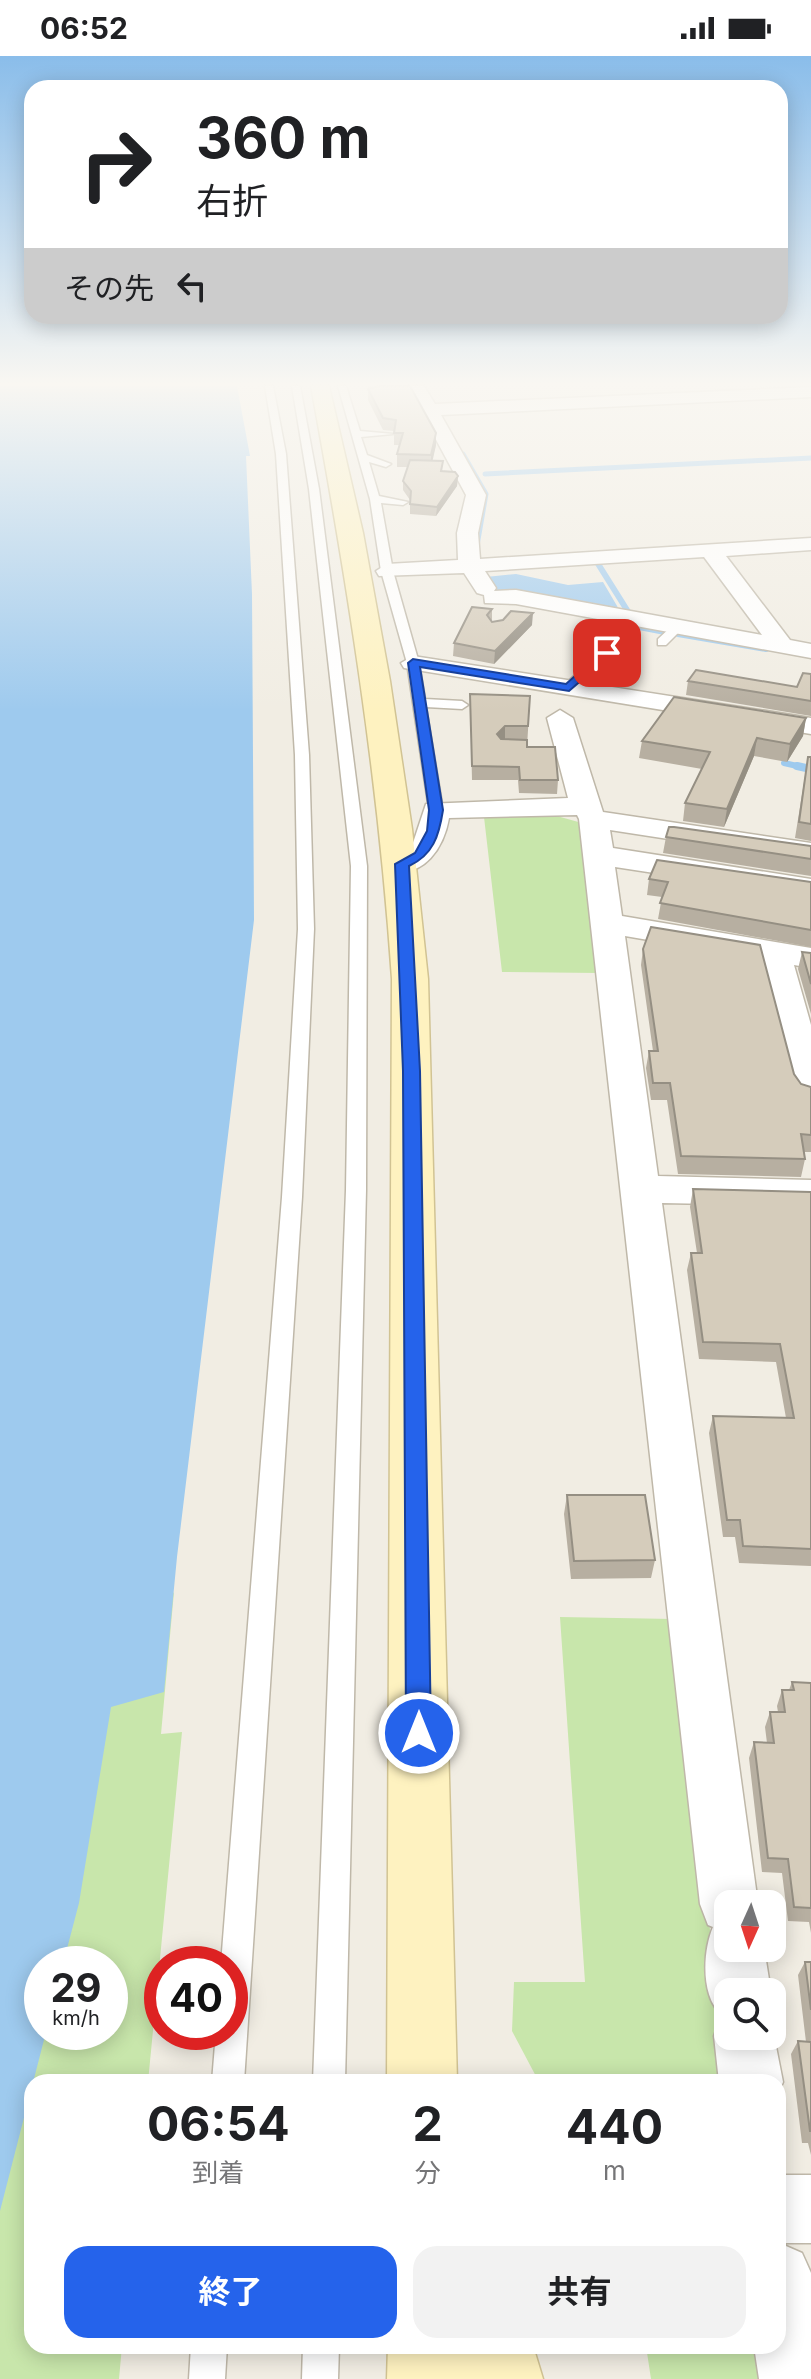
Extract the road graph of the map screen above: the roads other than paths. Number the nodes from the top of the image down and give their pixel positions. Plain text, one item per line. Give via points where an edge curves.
1 (284, 494) edge
2 (315, 494) edge
3 (342, 494) edge
4 (374, 494) edge
5 (476, 494) edge
6 (375, 499) junction
7 (403, 502) dead end
8 (811, 544) edge
9 (710, 550) junction
10 (469, 567) junction
11 (387, 571) junction
12 (783, 647) junction
13 (811, 651) edge
14 (607, 653) dead end
15 (413, 663) junction
16 (569, 687) junction
17 (420, 703) junction
18 (462, 705) dead end
19 (560, 718) dead end
20 (811, 726) edge
21 (436, 810) junction
22 (590, 812) junction
23 (811, 852) edge
24 (599, 855) junction
25 (402, 864) junction
26 (811, 888) edge
27 (607, 923) junction
28 (774, 952) junction
29 (811, 958) edge
30 (806, 1053) edge
31 (811, 1090) edge
32 (640, 1189) junction
33 (811, 1193) edge
34 (727, 1890) edge
35 (747, 2050) edge
36 (229, 2074) edge
37 (329, 2074) edge
38 (422, 2074) edge
39 (750, 2074) edge
40 (786, 2209) edge
41 (811, 2209) edge
42 (786, 2325) edge
43 (209, 2354) edge
44 (321, 2354) edge
45 (427, 2354) edge
46 (496, 2354) edge
47 (207, 2379) edge
48 (320, 2379) edge
49 (427, 2379) edge
50 (503, 2379) edge
51 (795, 2379) edge

1 - 36 lane via 302,755 306,929 292,1197
2 - 37 lane via 359,866 356,1190
3 - 25 street via 373,644
4 - 6 lane
5 - 10 street via 464,552
6 - 7 lane
6 - 11 lane
8 - 9 street
9 - 10 street
9 - 12 street
10 - 11 street
10 - 12 street via 500,607 516,597 669,636
11 - 15 lane
12 - 13 street
14 - 16 lane
15 - 16 street
15 - 17 lane
16 - 20 street
17 - 18 lane
17 - 21 lane
19 - 22 street via 561,747
21 - 22 street
21 - 25 street via 433,831 420,856
22 - 23 street
22 - 24 street
24 - 26 street
24 - 27 street
25 - 38 street via 410,979
27 - 28 street
27 - 32 street
28 - 29 street
28 - 30 street
30 - 31 street
32 - 33 street
32 - 34 street
35 - 39 street
40 - 41 street
42 - 51 street
43 - 47 lane
44 - 48 lane
45 - 49 street
46 - 50 street

